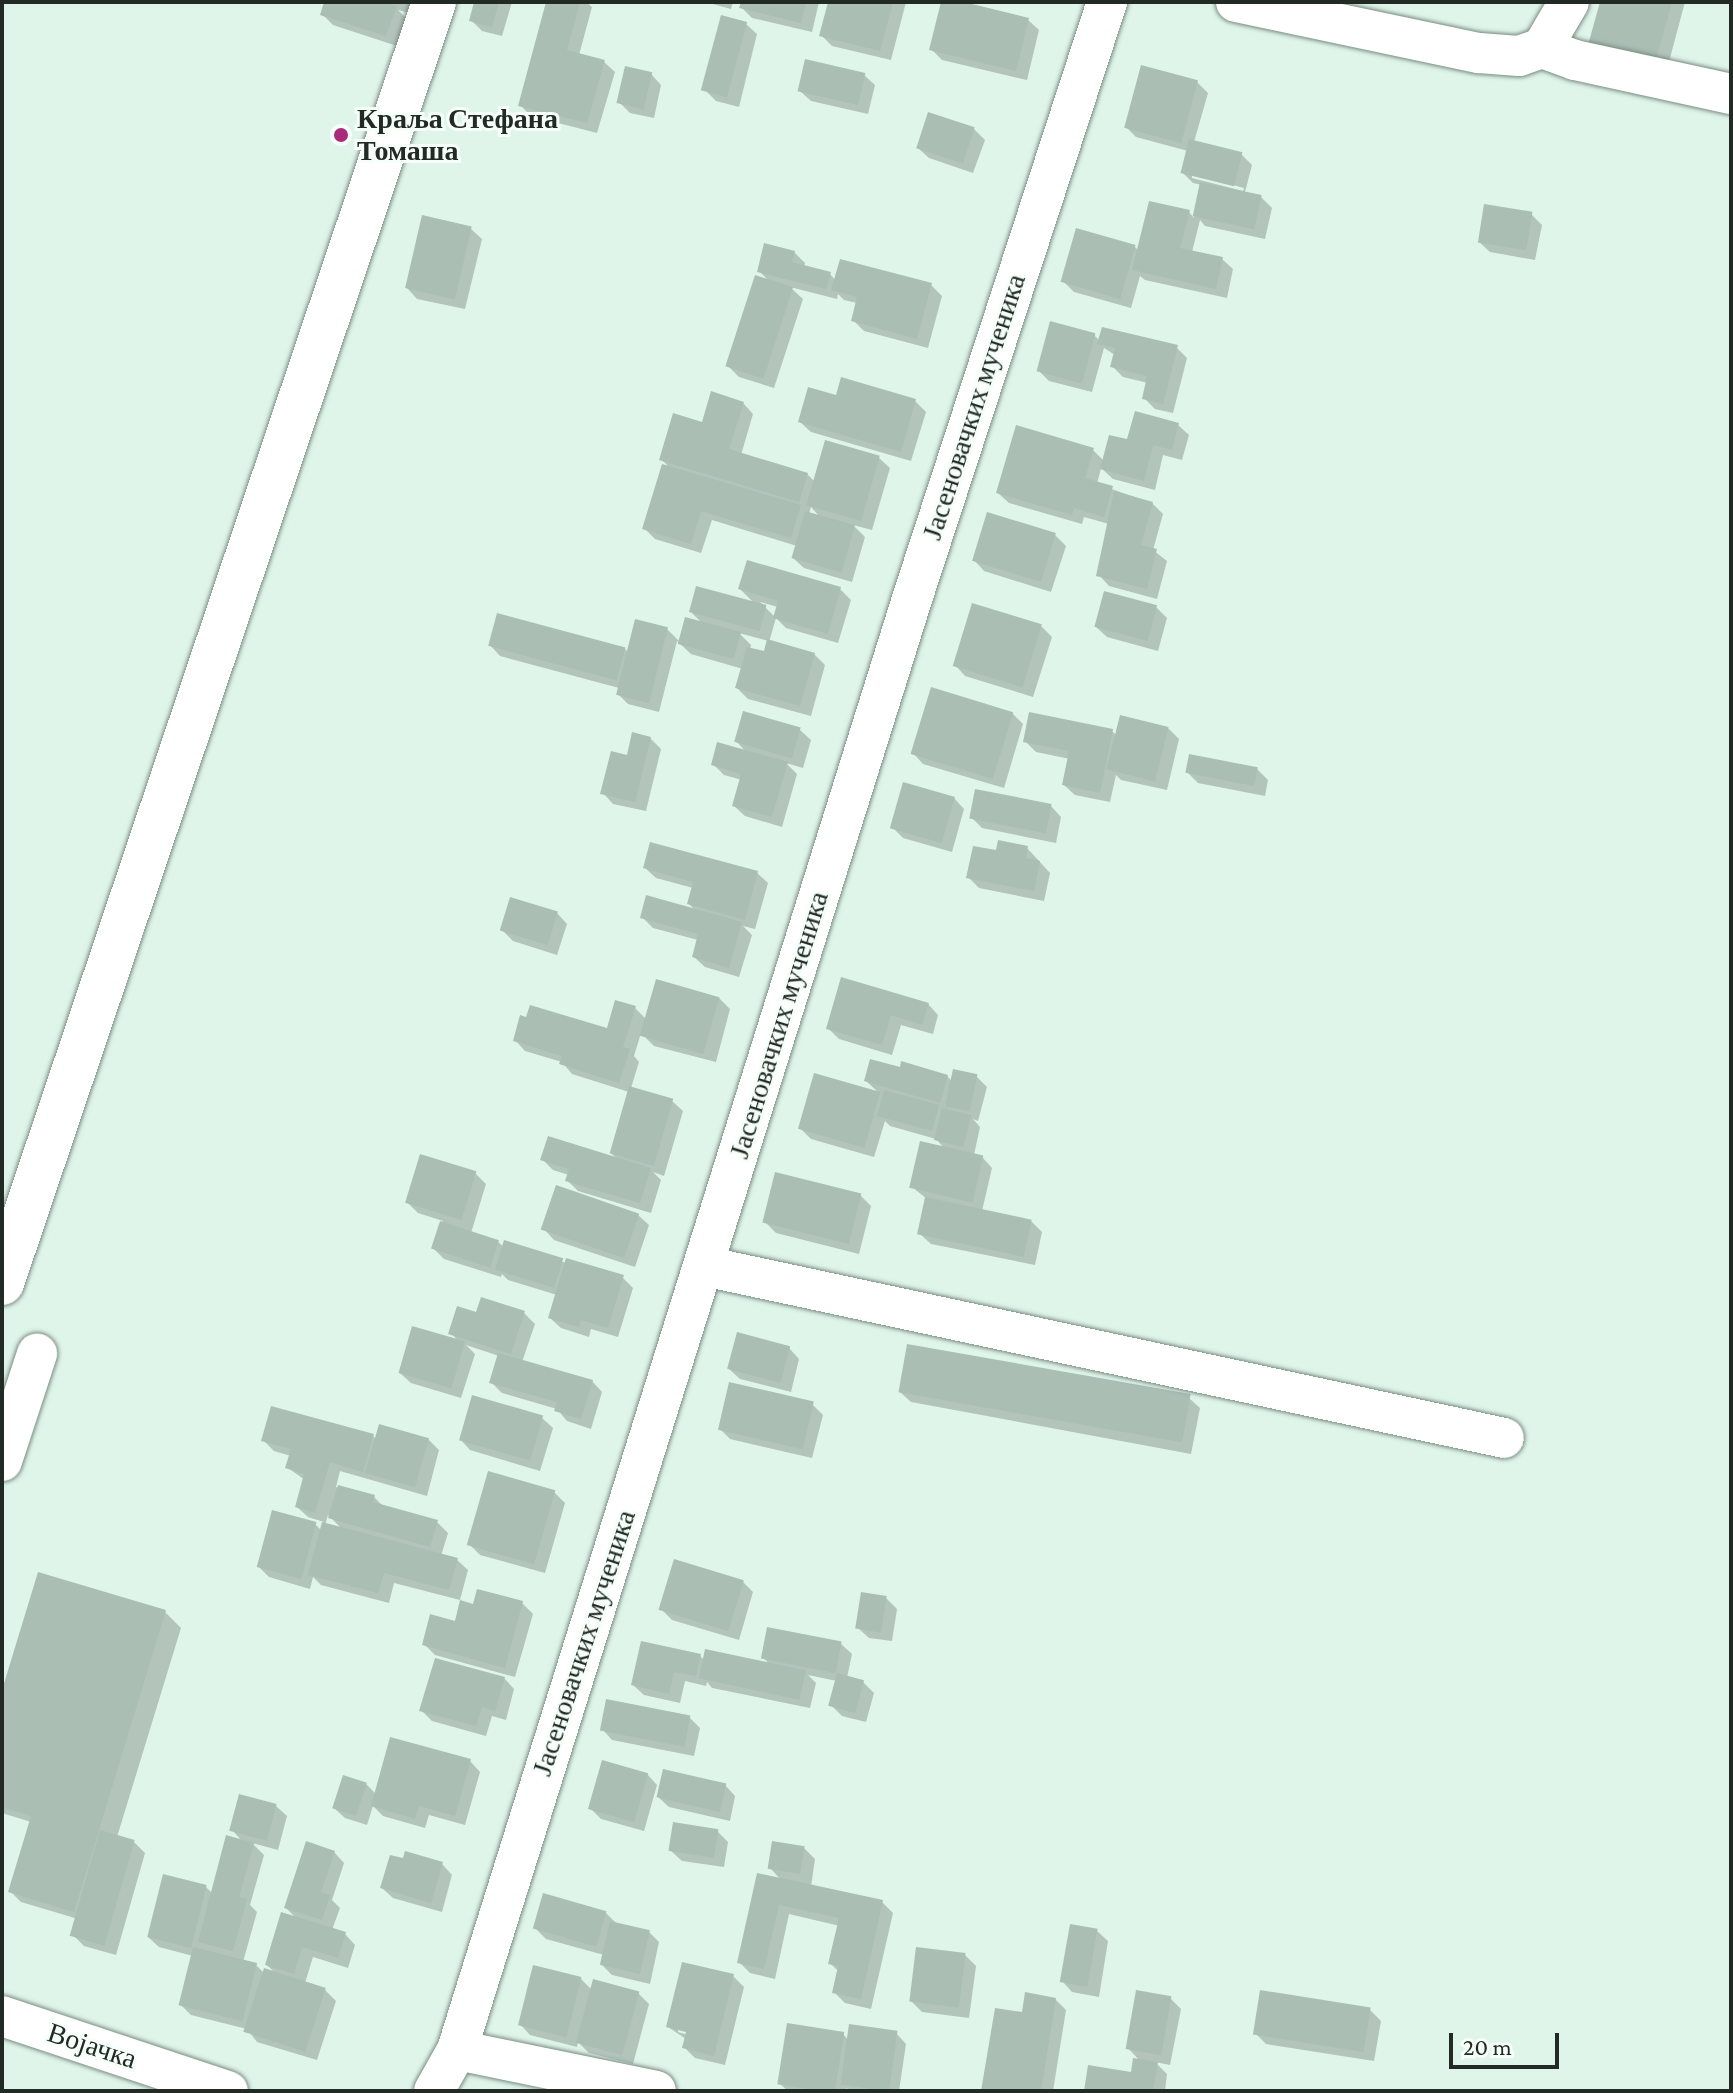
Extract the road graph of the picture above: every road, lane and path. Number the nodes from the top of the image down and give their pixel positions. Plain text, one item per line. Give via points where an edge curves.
1 (434, 2) edge
2 (1107, 2) edge
3 (1236, 2) edge
4 (1569, 2) edge
5 (1542, 48) junction
6 (1731, 94) edge
7 (704, 1266) junction
8 (2, 1283) edge
9 (37, 1354) dead end
10 (1504, 1438) dead end
11 (2, 1461) edge
12 (2, 2016) edge
13 (457, 2050) junction
14 (228, 2091) edge
15 (434, 2091) edge
16 (656, 2091) edge

1 - 8 main road
2 - 7 street, Јасеновачких мученика via 912,599
3 - 5 street via 1479,53 1519,56
4 - 5 street
5 - 6 street
7 - 10 street
7 - 13 street, Јасеновачких мученика
9 - 11 street
12 - 14 street, Војачка
13 - 15 street
13 - 16 street

